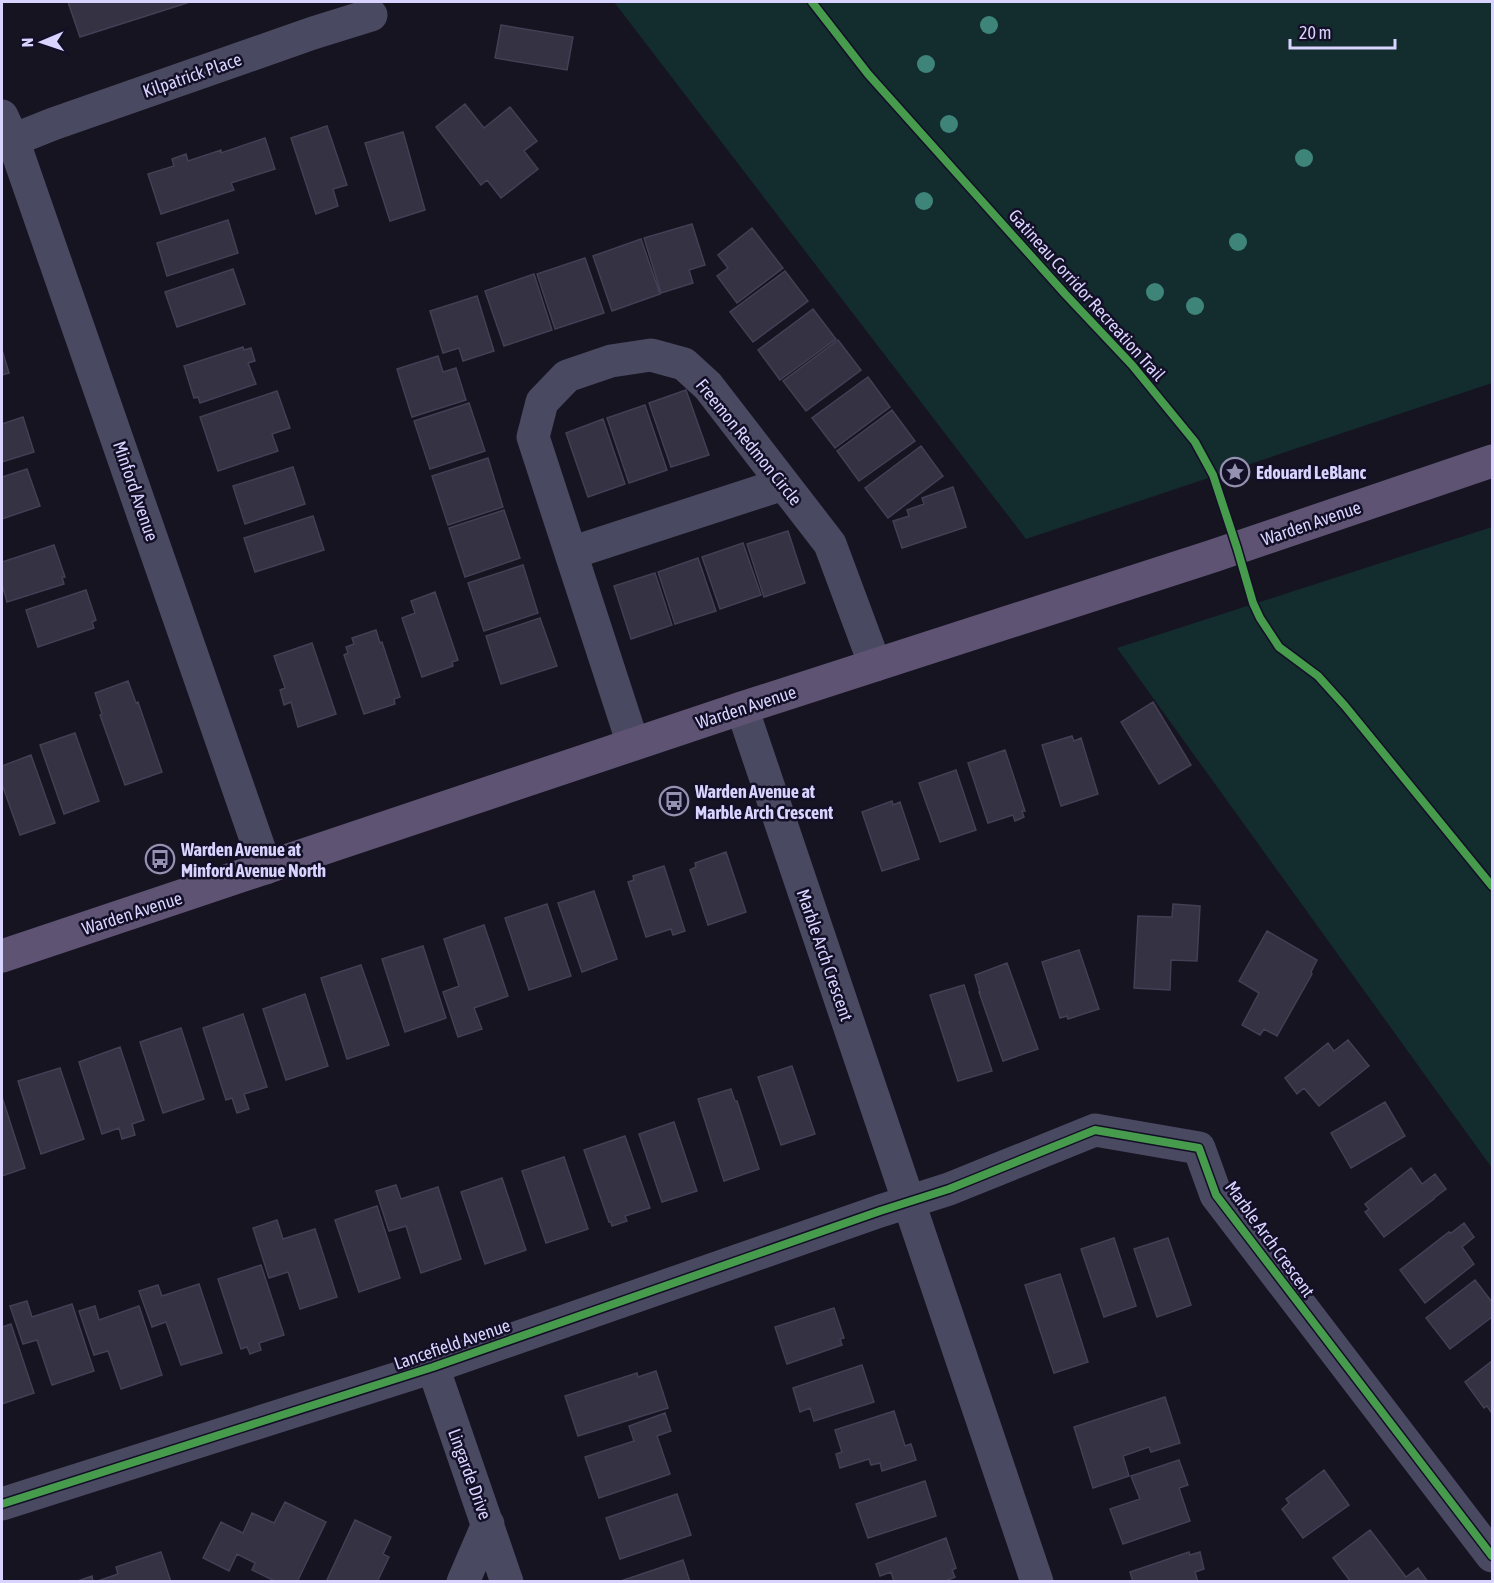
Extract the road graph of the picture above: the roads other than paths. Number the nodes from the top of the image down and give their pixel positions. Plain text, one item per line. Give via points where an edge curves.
1 (371, 15) dead end
2 (8, 128) edge
3 (1492, 462) edge
4 (783, 484) junction
5 (571, 553) junction
6 (875, 664) junction
7 (742, 708) junction
8 (633, 744) junction
9 (266, 868) junction
10 (2, 956) edge
11 (908, 1202) junction
12 (433, 1367) junction
13 (2, 1504) edge
14 (488, 1524) junction
15 (1492, 1556) edge
16 (463, 1581) edge
17 (507, 1581) edge
18 (1037, 1581) edge

1 - 2 street, Kilpatrick Place via 53,124
2 - 9 street, Minford Avenue
3 - 6 main road, Warden Avenue
4 - 5 street
4 - 5 street, Freemon Redmon Circle via 708,386 684,364 651,355 611,361 567,376 542,402 534,437
4 - 6 street, Freemon Redmon Circle via 830,544
5 - 8 street, Freemon Redmon Circle
6 - 7 main road, Warden Avenue
7 - 8 main road, Warden Avenue
7 - 11 street, Marble Arch Crescent
8 - 9 main road, Warden Avenue
9 - 10 main road, Warden Avenue
11 - 12 street, Lancefield Avenue
11 - 15 street, Marble Arch Crescent via 949,1190 1095,1130 1199,1148 1216,1195
11 - 18 street, Marble Arch Crescent
12 - 13 street, Lancefield Avenue
12 - 14 street, Lingarde Drive
14 - 16 street
14 - 17 street, Lingarde Drive

